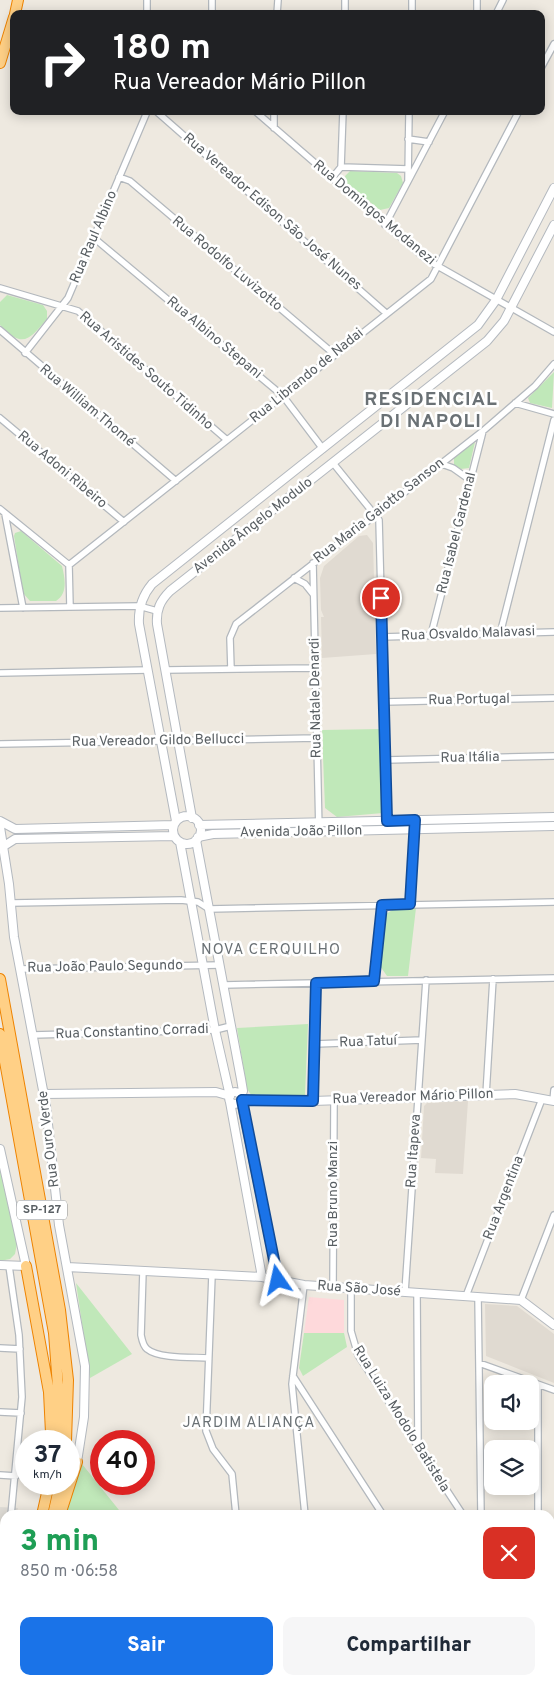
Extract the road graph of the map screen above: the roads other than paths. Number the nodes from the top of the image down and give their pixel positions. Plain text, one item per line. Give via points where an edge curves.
1 (10, 29) edge
2 (554, 44) edge
3 (545, 61) edge
4 (0, 63) edge
5 (145, 115) edge
6 (162, 115) edge
7 (259, 115) edge
8 (274, 115) edge
9 (342, 115) edge
10 (409, 115) edge
11 (443, 115) edge
12 (517, 115) edge
13 (274, 128) junction
14 (408, 139) junction
15 (429, 142) junction
16 (341, 167) junction
17 (408, 169) junction
18 (119, 177) junction
19 (332, 178) junction
20 (408, 182) junction
21 (554, 188) edge
22 (385, 225) junction
23 (554, 225) edge
24 (94, 238) junction
25 (438, 266) junction
26 (0, 288) edge
27 (496, 300) junction
28 (62, 306) junction
29 (511, 308) junction
30 (386, 312) junction
31 (0, 330) edge
32 (554, 332) edge
33 (25, 353) junction
34 (334, 354) junction
35 (554, 364) edge
36 (283, 396) junction
37 (515, 403) junction
38 (554, 414) edge
39 (0, 418) edge
40 (554, 420) edge
41 (483, 431) junction
42 (340, 435) junction
43 (227, 440) junction
44 (323, 448) junction
45 (351, 449) junction
46 (333, 463) junction
47 (439, 463) junction
48 (303, 465) junction
49 (314, 478) junction
50 (470, 480) junction
51 (176, 481) junction
52 (3, 511) edge
53 (374, 515) junction
54 (124, 522) junction
55 (313, 563) junction
56 (69, 565) junction
57 (294, 578) junction
58 (314, 595) junction
59 (139, 606) junction
60 (70, 607) junction
61 (0, 608) edge
62 (23, 608) junction
63 (157, 611) junction
64 (554, 632) edge
65 (500, 634) junction
66 (432, 636) junction
67 (382, 637) junction
68 (314, 668) junction
69 (231, 669) junction
70 (148, 670) junction
71 (166, 670) junction
72 (0, 673) edge
73 (554, 698) edge
74 (384, 702) junction
75 (316, 738) junction
76 (161, 741) junction
77 (178, 741) junction
78 (0, 744) edge
79 (554, 756) edge
80 (386, 760) junction
81 (554, 817) edge
82 (192, 818) junction
83 (415, 820) junction
84 (0, 821) edge
85 (387, 821) junction
86 (318, 822) junction
87 (175, 823) junction
88 (199, 825) junction
89 (554, 826) edge
90 (0, 827) edge
91 (414, 830) junction
92 (319, 832) junction
93 (174, 836) junction
94 (197, 839) junction
95 (180, 842) junction
96 (4, 846) junction
97 (7, 868) junction
98 (0, 877) edge
99 (191, 901) junction
100 (554, 902) edge
101 (12, 903) junction
102 (410, 904) junction
103 (382, 905) junction
104 (210, 909) junction
105 (203, 965) junction
106 (220, 965) junction
107 (20, 969) junction
108 (554, 978) edge
109 (0, 979) edge
110 (493, 979) junction
111 (426, 980) junction
112 (374, 981) junction
113 (316, 983) junction
114 (224, 985) junction
115 (231, 1026) junction
116 (215, 1030) junction
117 (0, 1034) edge
118 (33, 1035) junction
119 (422, 1040) junction
120 (315, 1044) junction
121 (554, 1090) edge
122 (44, 1094) junction
123 (486, 1095) junction
124 (418, 1097) junction
125 (241, 1098) junction
126 (230, 1099) junction
127 (542, 1099) junction
128 (334, 1100) junction
129 (313, 1101) junction
130 (554, 1101) edge
131 (0, 1149) edge
132 (554, 1215) edge
133 (259, 1258) junction
134 (4, 1266) edge
135 (26, 1266) junction
136 (67, 1267) junction
137 (143, 1271) junction
138 (212, 1275) junction
139 (253, 1277) junction
140 (262, 1277) junction
141 (278, 1280) junction
142 (304, 1285) junction
143 (332, 1287) junction
144 (351, 1288) junction
145 (405, 1292) junction
146 (417, 1293) junction
147 (466, 1296) junction
148 (478, 1297) junction
149 (521, 1300) junction
150 (554, 1325) edge
151 (0, 1348) edge
152 (20, 1349) junction
153 (208, 1358) junction
154 (479, 1363) junction
155 (513, 1375) edge
156 (292, 1376) junction
157 (539, 1384) edge
158 (554, 1390) edge
159 (0, 1412) edge
160 (22, 1413) junction
161 (20, 1430) edge
162 (51, 1430) edge
163 (57, 1430) edge
164 (66, 1430) edge
165 (538, 1430) edge
166 (80, 1443) edge
167 (418, 1446) junction
168 (0, 1475) edge
169 (15, 1476) edge
170 (15, 1484) edge
171 (47, 1495) edge
172 (58, 1495) edge
173 (66, 1495) edge
174 (12, 1510) edge
175 (43, 1510) edge
176 (54, 1510) edge
177 (62, 1510) edge
178 (236, 1510) edge
179 (304, 1510) edge
180 (379, 1510) edge
181 (460, 1510) edge
182 (481, 1510) edge
183 (538, 1510) edge

1 - 4 highway
2 - 3 street
5 - 18 street, Rua Raul Albino
6 - 30 street, Rua Vereador Edison São José Nunes
7 - 13 street, Rua Domingos Modanezi
8 - 13 street
9 - 16 street
10 - 14 street
11 - 15 street
12 - 25 street, Rua Librando de Nadai
13 - 19 street, Rua Domingos Modanezi
14 - 15 street
14 - 17 street
15 - 20 street
16 - 17 street
16 - 19 street
17 - 20 street
18 - 24 street, Rua Raul Albino
18 - 34 street, Rua Rodolfo Luvizotto via 130,181
19 - 22 street, Rua Domingos Modanezi
20 - 22 street
21 - 27 street, Avenida Ângelo Modulo
22 - 25 street, Rua Domingos Modanezi
23 - 29 street, Avenida Ângelo Modulo
24 - 28 street, Rua Raul Albino
24 - 36 street, Rua Albino Stepani
25 - 27 street, Rua Domingos Modanezi
25 - 30 street, Rua Librando de Nadai via 431,279
26 - 28 street, Rua Aristides Souto Tidinho
27 - 29 street, Rua Domingos Modanezi
27 - 42 street, Avenida Ângelo Modulo via 478,325
28 - 33 street, Rua Raul Albino
28 - 43 street, Rua Aristides Souto Tidinho via 78,311
29 - 32 street, Rua Domingos Modanezi
29 - 45 street, Avenida Ângelo Modulo via 487,341
30 - 34 street, Rua Librando de Nadai
31 - 33 street, Rua William Thomé
33 - 51 street, Rua William Thomé
34 - 36 street, Rua Librando de Nadai
35 - 37 street, Rua Maria Gaiotto Sanson via 544,378
36 - 43 street, Rua Librando de Nadai
36 - 44 street, Rua Albino Stepani
37 - 38 street
37 - 41 street, Rua Maria Gaiotto Sanson
39 - 54 street, Rua Adoni Ribeiro
40 - 65 street
41 - 47 street, Rua Maria Gaiotto Sanson
41 - 50 street, Rua Isabel Gardenal
42 - 44 street, Avenida Ângelo Modulo
42 - 45 street
43 - 51 street, Rua Librando de Nadai
44 - 48 street, Avenida Ângelo Modulo
45 - 46 street, Avenida Ângelo Modulo
46 - 49 street, Avenida Ângelo Modulo
46 - 53 street
47 - 50 street
47 - 53 street, Rua Maria Gaiotto Sanson
48 - 49 street
48 - 59 street, Avenida Ângelo Modulo via 152,584
49 - 63 street, Avenida Ângelo Modulo via 170,591
50 - 66 street, Rua Isabel Gardenal
51 - 54 street, Rua Librando de Nadai
52 - 56 street
52 - 62 street
53 - 55 street, Rua Maria Gaiotto Sanson
53 - 67 street via 378,520
54 - 56 street, Rua Librando de Nadai
55 - 57 street, Rua Maria Gaiotto Sanson
55 - 58 street, Rua Natale Denardi
56 - 60 street
57 - 58 street via 305,584
57 - 69 street, Rua Maria Gaiotto Sanson via 236,624 230,638
58 - 68 street, Rua Natale Denardi
59 - 60 street
59 - 63 street
59 - 70 street via 139,624
60 - 62 street
61 - 62 street
63 - 71 street
64 - 65 street, Rua Osvaldo Malavasi
65 - 66 street, Rua Osvaldo Malavasi
66 - 67 street, Rua Osvaldo Malavasi
67 - 74 street
68 - 69 street
68 - 75 street, Rua Natale Denardi
69 - 71 street
70 - 72 street
70 - 76 street
71 - 77 street
73 - 74 street, Rua Portugal
74 - 80 street
75 - 77 street, Rua Vereador Gildo Bellucci
75 - 86 street, Rua Natale Denardi
76 - 77 street, Rua Vereador Gildo Bellucci
76 - 78 street, Rua Vereador Gildo Bellucci
76 - 87 street
77 - 82 street
79 - 80 street, Rua Itália
80 - 85 street
81 - 83 street, Avenida João Pillon
82 - 87 street via 185,816
82 - 88 street
83 - 85 street, Avenida João Pillon
83 - 91 street
84 - 87 street via 15,828
85 - 86 street, Avenida João Pillon
86 - 88 street, Avenida João Pillon
86 - 92 street, Rua Natale Denardi
87 - 93 street
88 - 94 street
89 - 91 street, Avenida João Pillon
90 - 96 street, Rua Ouro Verde
91 - 92 street, Avenida João Pillon
91 - 102 street
92 - 94 street, Avenida João Pillon via 213,834
93 - 95 street
93 - 96 street via 15,839
94 - 95 street via 187,844
94 - 104 street
95 - 99 street
96 - 97 street, Rua Ouro Verde
97 - 98 street
97 - 101 street, Rua Ouro Verde
99 - 101 street
99 - 104 street
99 - 105 street
100 - 102 street
101 - 107 street, Rua Ouro Verde
102 - 103 street
103 - 104 street
103 - 112 street
104 - 106 street
105 - 106 street, Rua João Paulo Segundo
105 - 107 street, Rua João Paulo Segundo
105 - 116 street
106 - 114 street
107 - 118 street, Rua Ouro Verde
108 - 110 street
109 - 164 highway, SP-127 via 62,1325 68,1380
110 - 111 street
110 - 123 street
111 - 112 street
111 - 119 street, Rua Itapeva
112 - 113 street
113 - 114 street
113 - 120 street
114 - 115 street
115 - 116 street, Rua Constantino Corradi
115 - 125 street via 243,1091
116 - 118 street, Rua Constantino Corradi
116 - 126 street
117 - 163 highway, SP-127 via 54,1333 59,1392
118 - 122 street, Rua Ouro Verde
119 - 120 street, Rua Tatuí
119 - 124 street, Rua Itapeva
120 - 129 street
121 - 130 street
122 - 126 street via 216,1092
122 - 136 street, Rua Ouro Verde via 57,1212
123 - 124 street, Rua Vereador Mário Pillon
123 - 127 street, Rua Vereador Mário Pillon via 515,1094
124 - 128 street, Rua Vereador Mário Pillon
124 - 145 street, Rua Itapeva
125 - 126 street, Rua Vereador Mário Pillon via 237,1104
125 - 129 street, Rua Vereador Mário Pillon
125 - 141 street
126 - 133 street
127 - 130 street, Rua Vereador Mário Pillon
127 - 147 street, Rua Argentina
128 - 129 street, Rua Vereador Mário Pillon
128 - 143 street, Rua Bruno Manzi
131 - 135 street
132 - 149 street
133 - 139 street
133 - 140 street
134 - 135 street
134 - 152 street
135 - 162 highway via 49,1392
136 - 137 street, Rua São José
136 - 166 street, Rua Ouro Verde via 86,1379
137 - 138 street, Rua São José
137 - 153 street via 143,1344 158,1354
138 - 139 street, Rua São José
138 - 153 street
139 - 140 street, Rua São José
140 - 141 street, Rua São José
141 - 142 street, Rua São José
142 - 143 street, Rua São José
142 - 156 street
143 - 144 street, Rua São José
144 - 145 street, Rua São José
144 - 167 street, Rua Luiza Modolo Batistela via 351,1331 355,1350
145 - 146 street, Rua São José
146 - 147 street, Rua São José
146 - 167 street
147 - 148 street, Rua São José
148 - 149 street, Rua São José
148 - 154 street
149 - 150 street
151 - 152 street
152 - 160 street
153 - 178 street via 206,1431 213,1449 232,1474
154 - 155 street
154 - 182 street
156 - 179 street
156 - 180 street
157 - 158 street
159 - 160 street
160 - 161 street
165 - 183 street
167 - 181 street, Rua Luiza Modolo Batistela
168 - 169 street
170 - 174 street
171 - 175 highway
172 - 176 highway
173 - 177 highway

